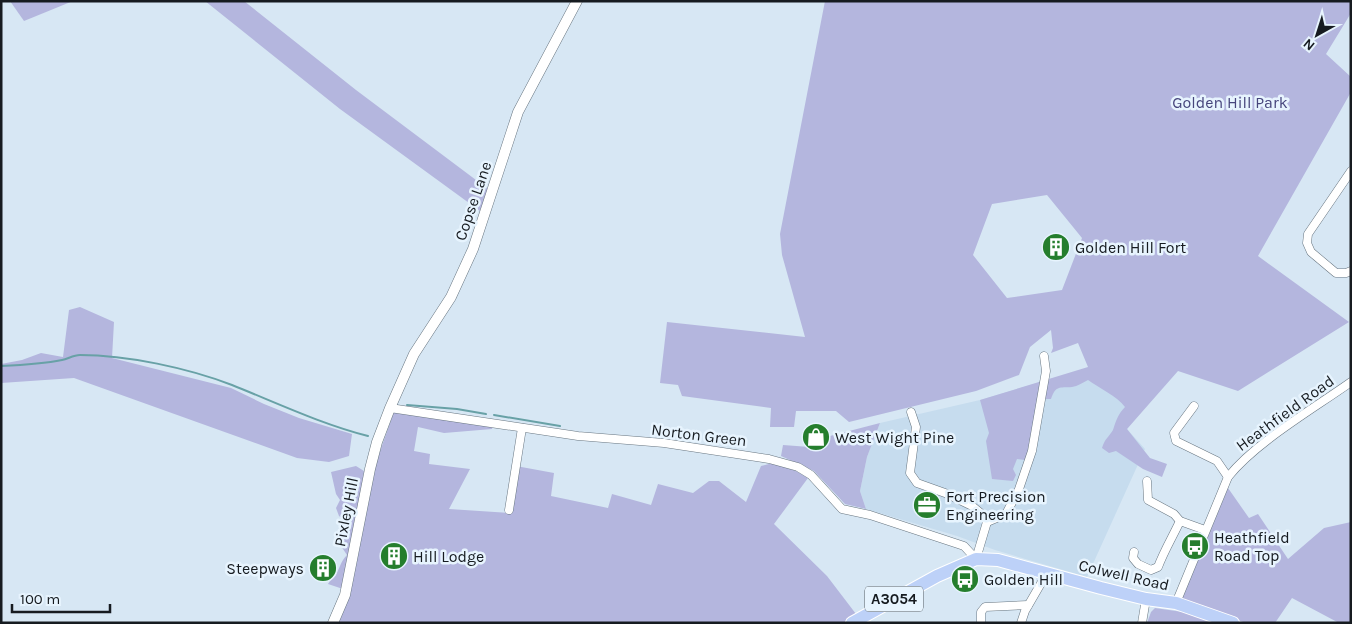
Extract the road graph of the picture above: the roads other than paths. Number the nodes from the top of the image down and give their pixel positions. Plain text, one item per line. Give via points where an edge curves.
1 (577, 1) edge
2 (1351, 171) edge
3 (1351, 271) edge
4 (1044, 356) dead end
5 (1351, 382) edge
6 (1194, 406) dead end
7 (390, 408) junction
8 (910, 412) dead end
9 (522, 428) junction
10 (1228, 477) junction
11 (1147, 481) dead end
12 (509, 510) dead end
13 (1180, 521) junction
14 (987, 522) junction
15 (1206, 530) junction
16 (1134, 552) dead end
17 (976, 559) junction
18 (1048, 574) junction
19 (1146, 598) junction
20 (1176, 604) junction
21 (1028, 605) junction
22 (333, 623) edge
23 (852, 623) edge
24 (981, 623) edge
25 (1021, 623) edge
26 (1142, 623) edge
27 (1233, 623) edge

1 - 7 street, Copse Lane via 518,112 473,250 451,296 414,354
2 - 3 street via 1308,234 1307,243 1311,252 1336,273
4 - 14 street via 1046,371 1032,451 1019,489 1006,514
5 - 10 street, Heathfield Road via 1271,438
6 - 10 street via 1174,433 1176,441 1217,461
7 - 9 street, Norton Green
7 - 22 street, Pixley Hill via 370,469 345,595
8 - 14 street via 916,427 910,473 916,483 972,506
9 - 12 street
9 - 17 street, Norton Green via 664,443 769,459 798,467 811,475 842,509 964,546
10 - 15 street, Heathfield Road
11 - 13 street via 1145,502 1174,514
13 - 15 street
13 - 16 street via 1158,567 1151,570 1138,564 1133,558
14 - 17 street
15 - 20 street, Heathfield Road
17 - 18 main road, Colwell Road / A3054 via 998,560
17 - 23 main road, A3054 via 937,576
18 - 19 main road, Colwell Road / A3054
18 - 21 street
19 - 20 main road, Colwell Road / A3054
19 - 26 street
20 - 27 main road, Colwell Road / A3054
21 - 24 street via 984,608
21 - 25 street

